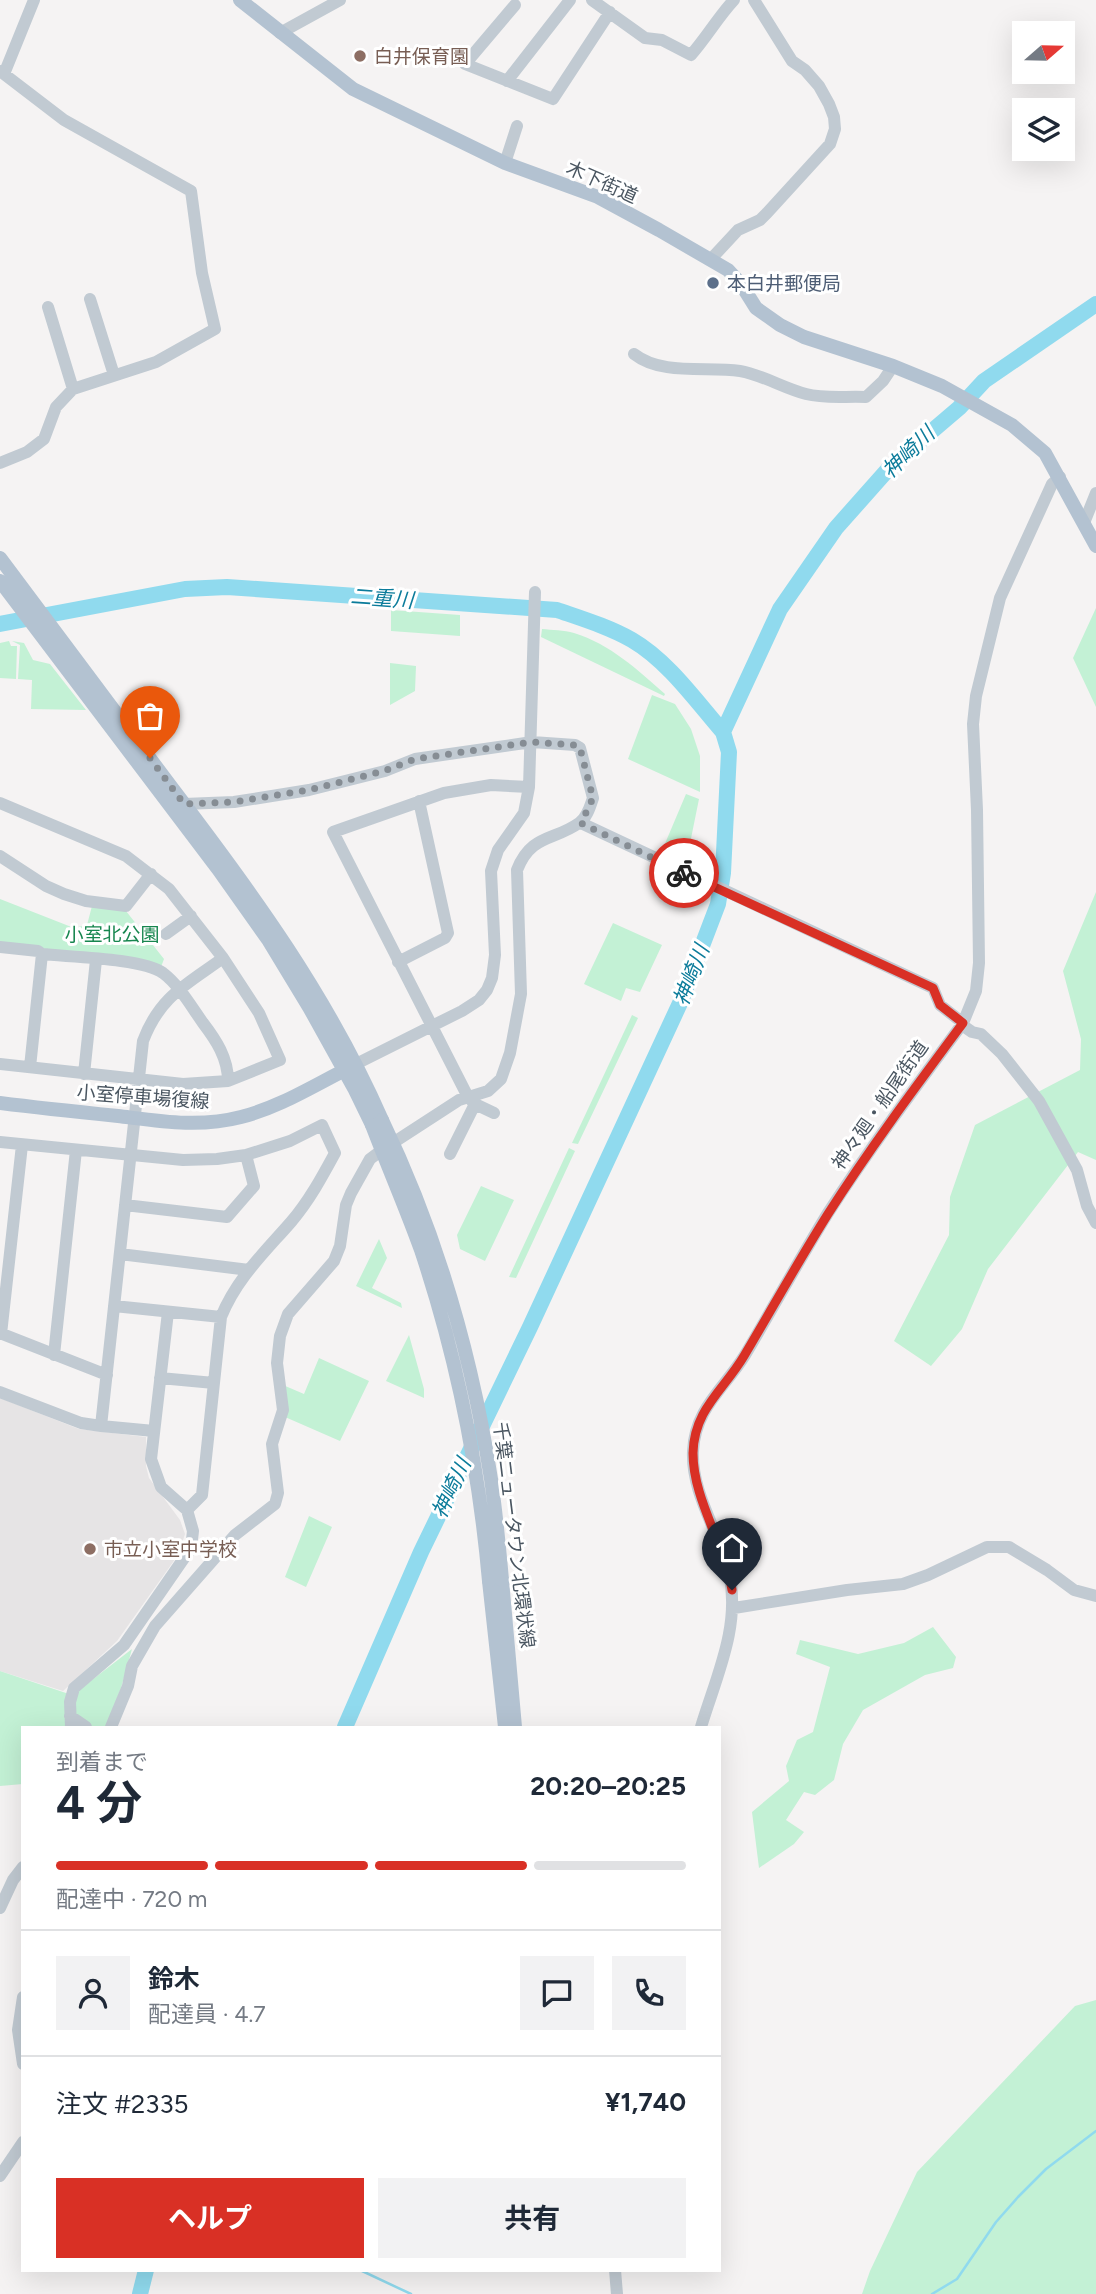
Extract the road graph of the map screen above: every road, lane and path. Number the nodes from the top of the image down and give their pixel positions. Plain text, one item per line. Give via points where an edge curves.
1 (34, 0) edge
2 (240, 0) edge
3 (340, 0) edge
4 (570, 0) edge
5 (734, 0) edge
6 (754, 0) edge
7 (595, 1) edge
8 (515, 5) dead end
9 (610, 12) junction
10 (280, 33) junction
11 (2, 72) edge
12 (507, 81) junction
13 (517, 126) dead end
14 (505, 163) junction
15 (712, 259) junction
16 (90, 299) dead end
17 (48, 307) dead end
18 (634, 354) dead end
19 (893, 366) junction
20 (114, 375) junction
21 (74, 389) junction
22 (0, 463) edge
23 (1060, 477) junction
24 (1096, 493) edge
25 (1084, 523) junction
26 (1096, 546) edge
27 (0, 558) edge
28 (0, 581) edge
29 (536, 592) dead end
30 (26, 605) junction
31 (46, 631) junction
32 (532, 742) junction
33 (529, 787) junction
34 (419, 801) junction
35 (0, 803) edge
36 (184, 804) junction
37 (581, 823) junction
38 (0, 856) edge
39 (150, 874) junction
40 (191, 916) junction
41 (166, 934) dead end
42 (0, 947) edge
43 (41, 954) junction
44 (223, 958) junction
45 (96, 960) junction
46 (398, 962) junction
47 (179, 990) junction
48 (962, 1024) junction
49 (432, 1026) junction
50 (0, 1064) edge
51 (350, 1067) junction
52 (30, 1068) junction
53 (84, 1074) junction
54 (139, 1080) junction
55 (228, 1081) junction
56 (471, 1101) junction
57 (0, 1104) edge
58 (494, 1113) dead end
59 (134, 1118) junction
60 (0, 1142) edge
61 (22, 1144) junction
62 (76, 1150) junction
63 (246, 1154) junction
64 (450, 1154) dead end
65 (130, 1155) junction
66 (125, 1205) junction
67 (1096, 1223) edge
68 (120, 1254) junction
69 (249, 1270) junction
70 (114, 1306) junction
71 (168, 1312) junction
72 (221, 1317) junction
73 (0, 1334) edge
74 (54, 1355) junction
75 (107, 1375) junction
76 (160, 1378) junction
77 (214, 1383) junction
78 (0, 1392) edge
79 (102, 1426) junction
80 (154, 1432) junction
81 (187, 1510) junction
82 (496, 1580) junction
83 (1096, 1596) edge
84 (734, 1608) junction
85 (70, 1722) edge
86 (111, 1726) edge
87 (505, 1726) edge
88 (515, 1726) edge
89 (701, 1726) edge
90 (21, 1870) edge
91 (0, 1908) edge
92 (21, 2010) edge
93 (21, 2050) edge
94 (21, 2145) edge
95 (0, 2176) edge
96 (615, 2272) edge
97 (617, 2294) edge

1 - 11 street
2 - 10 main road, 木下街道
3 - 10 street
4 - 12 street
5 - 9 street via 691,55 645,38
6 - 15 street via 792,61 819,86 835,129 830,144 776,204 760,220 738,230
7 - 9 street
8 - 12 street via 465,64
9 - 12 street via 553,99
10 - 14 main road, 木下街道 via 353,89
11 - 20 street via 64,120 191,191 215,330 156,362
13 - 14 street
14 - 15 main road, 木下街道 via 598,197
15 - 19 main road, 木下街道 via 735,277 756,308 780,325
16 - 20 street
17 - 21 street
18 - 19 street via 660,365 753,374 810,395 866,397
19 - 23 main road, 木下街道 via 978,405 1035,444
20 - 21 street
21 - 22 street via 56,407 44,439
23 - 25 main road
23 - 48 street, 神々廻・船尾街道 via 1052,484 1000,598 976,696 979,963 976,991
24 - 25 street
25 - 26 main road
27 - 30 main road, 千葉ニュータウン北環状線
28 - 30 main road, 千葉ニュータウン北環状線
29 - 32 street
30 - 31 main road, 千葉ニュータウン北環状線
31 - 36 main road, 千葉ニュータウン北環状線
31 - 51 main road, 千葉ニュータウン北環状線 via 269,941
32 - 33 street
32 - 36 street via 415,759 309,790 234,802
32 - 37 street via 580,748 593,798
33 - 34 street via 471,787
33 - 49 street via 524,813 498,850 491,871 492,978 480,1000
34 - 46 street via 448,933
34 - 46 street via 333,832
35 - 39 street via 126,856
36 - 51 main road, 千葉ニュータウン北環状線 via 292,952
37 - 48 street via 933,988 940,1005
37 - 56 street via 534,845 520,861 516,880 520,994 510,1053 498,1083
38 - 39 street via 46,886 86,901 126,906
39 - 40 street
40 - 41 street
40 - 44 street
42 - 43 street
43 - 45 street
43 - 52 street
44 - 47 street
44 - 55 street via 259,1013 280,1060
45 - 47 street via 146,965
45 - 53 street
46 - 49 street
47 - 54 street via 151,1020 143,1041
47 - 55 street via 218,1044
48 - 67 street via 1002,1054 1039,1101 1077,1170
48 - 84 street, 神々廻・船尾街道 via 837,1201 741,1362 700,1419 693,1451 698,1487 729,1573
49 - 51 street
49 - 56 street
50 - 52 street
51 - 59 main road, 小室停車場復線 via 244,1117 201,1124
51 - 82 main road, 千葉ニュータウン北環状線, bridge via 377,1123 396,1149 434,1248 465,1356 491,1480
52 - 53 street
53 - 54 street
54 - 55 street via 183,1084
54 - 59 street
56 - 58 street
56 - 64 street
56 - 86 street via 459,1100 382,1150 358,1178 346,1205 334,1261 288,1314 280,1335 277,1363 283,1410 272,1444 278,1493 275,1504 235,1535 155,1626 132,1666
57 - 59 main road, 小室停車場復線
59 - 65 street
60 - 61 street
61 - 62 street
61 - 73 street
62 - 65 street
62 - 74 street
63 - 65 street via 183,1160
63 - 66 street via 254,1186 227,1217
63 - 69 street via 290,1141 322,1125 335,1153 316,1189
65 - 66 street
66 - 68 street
68 - 69 street
68 - 70 street
69 - 72 street via 231,1293
70 - 71 street
70 - 75 street
71 - 72 street
71 - 76 street
72 - 77 street
73 - 74 street
74 - 75 street
75 - 79 street
76 - 77 street
76 - 80 street
77 - 81 street via 202,1495
78 - 79 street via 81,1423
79 - 80 street
80 - 81 street via 151,1459 155,1476
81 - 85 street via 191,1548 124,1645 74,1688
82 - 87 main road, 千葉ニュータウン北環状線
82 - 88 main road, 千葉ニュータウン北環状線
83 - 84 street via 1074,1590 1009,1547 987,1547 903,1584
84 - 89 street, 神々廻・船尾街道
90 - 91 street
92 - 93 street
94 - 95 street
96 - 97 street

